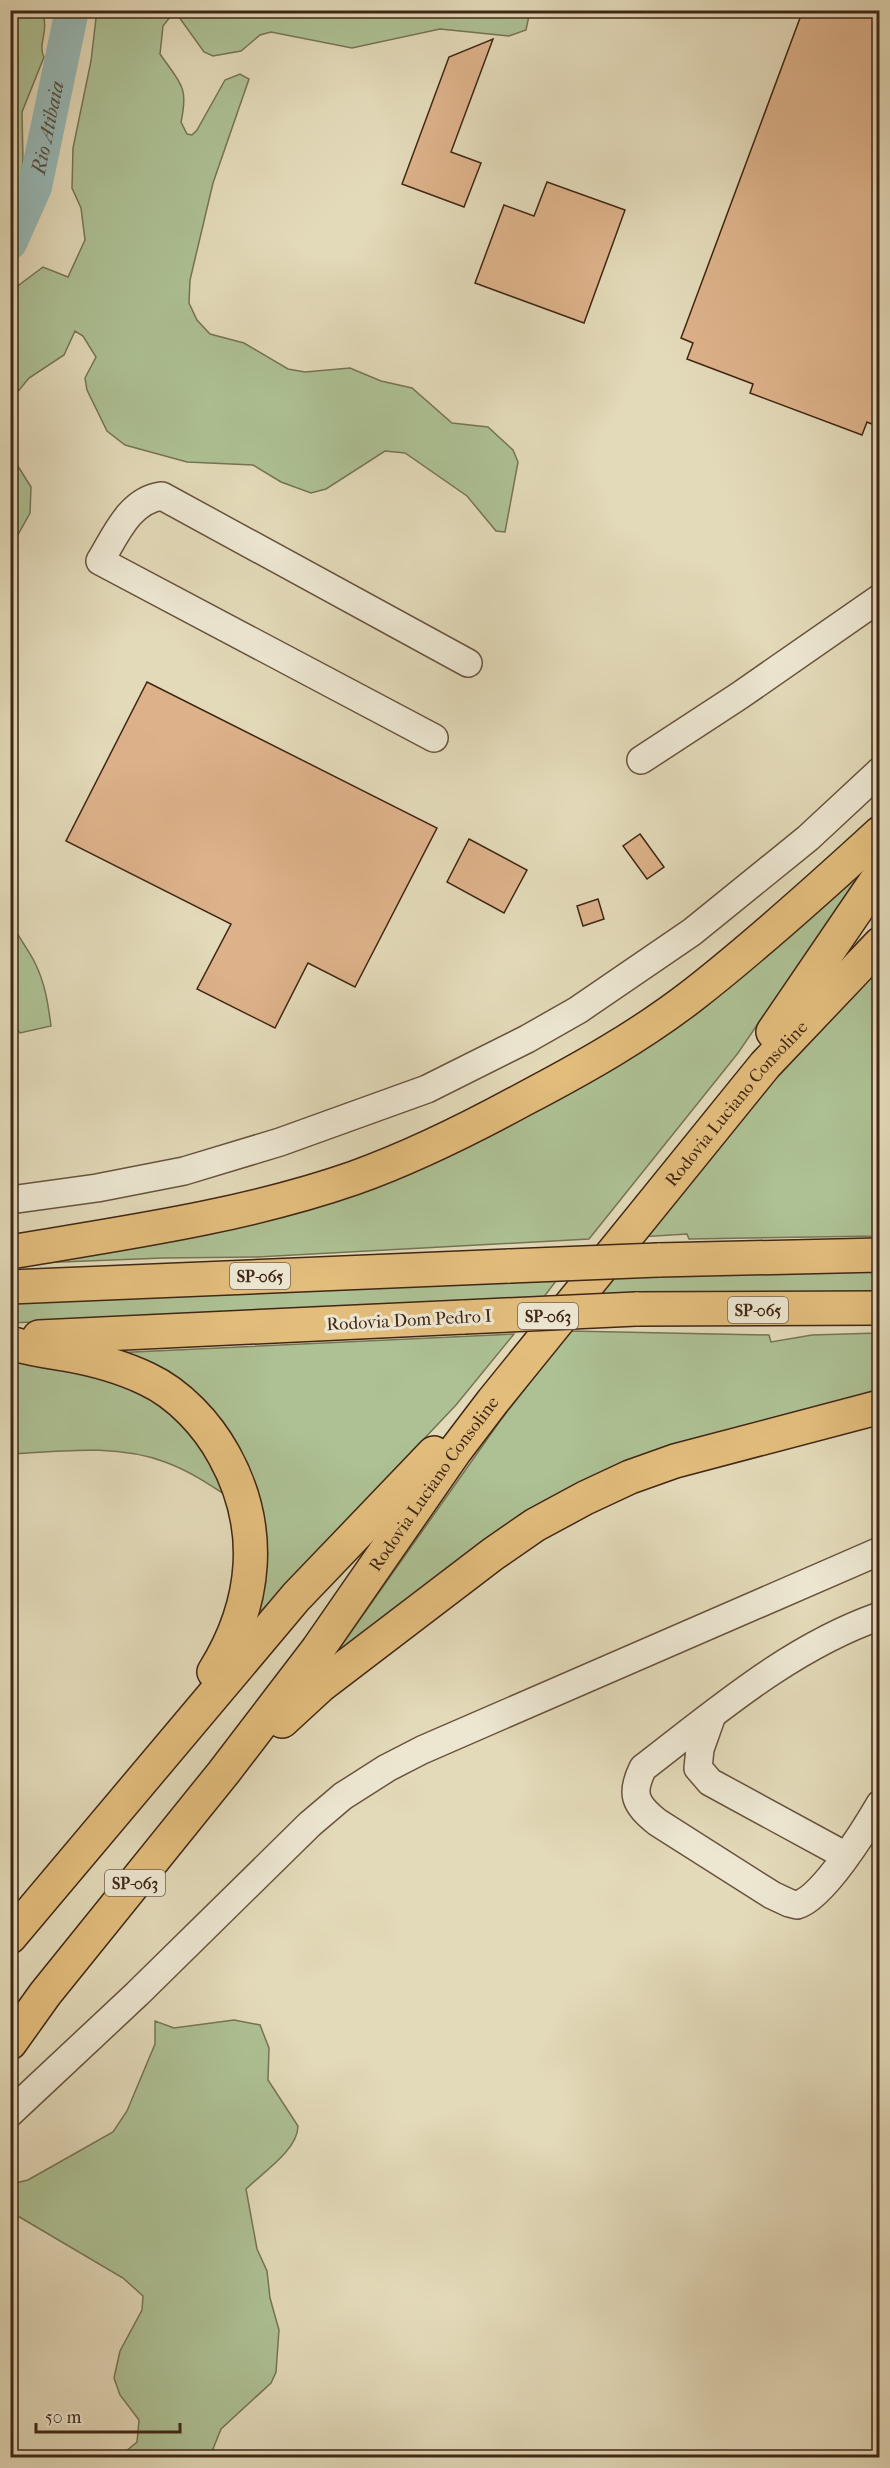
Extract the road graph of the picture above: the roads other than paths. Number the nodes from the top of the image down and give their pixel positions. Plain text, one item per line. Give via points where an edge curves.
1 (879, 598) edge
2 (468, 663) dead end
3 (434, 738) dead end
4 (641, 760) dead end
5 (879, 771) edge
6 (879, 833) edge
7 (879, 875) edge
8 (879, 944) edge
9 (10, 1200) edge
10 (10, 1252) edge
11 (879, 1255) edge
12 (10, 1287) edge
13 (879, 1308) edge
14 (10, 1338) edge
15 (10, 1343) edge
16 (879, 1407) edge
17 (879, 1551) edge
18 (879, 1616) edge
19 (711, 1718) junction
20 (183, 1731) junction
21 (224, 1772) junction
22 (879, 1804) edge
23 (846, 1856) junction
24 (10, 1937) edge
25 (45, 1994) junction
26 (10, 2006) edge
27 (10, 2043) edge
28 (10, 2113) edge

1 - 4 street
2 - 3 street via 162,496 134,509 100,561
5 - 9 street via 808,838 692,932 578,1010 428,1089 280,1142 184,1171
6 - 10 highway via 804,902 691,996 584,1068 475,1126 393,1162 306,1193 196,1218
7 - 20 highway, Rodovia Luciano Consoline / SP-063 via 743,1074 491,1386 450,1436 296,1596
8 - 21 highway, Rodovia Luciano Consoline / SP-063 via 765,1065 493,1401 318,1649
11 - 12 highway, SP-065, bridge via 658,1260
13 - 14 highway, Rodovia Dom Pedro I / SP-065, bridge via 636,1309
15 - 20 highway via 99,1361 150,1380 201,1421 230,1467 247,1513 250,1572 236,1630
16 - 21 highway via 675,1461 621,1481 545,1520 493,1554 320,1686
17 - 28 street via 387,1768 310,1824
18 - 19 street via 818,1642 780,1665
19 - 23 street via 698,1768 710,1782
19 - 23 street via 643,1768 635,1793 646,1813 798,1905 811,1897
20 - 24 highway, Rodovia Luciano Consoline / SP-063
21 - 25 highway, Rodovia Luciano Consoline / SP-063
22 - 23 street
25 - 26 highway via 19,2007
25 - 27 highway, Rodovia Luciano Consoline / SP-063

